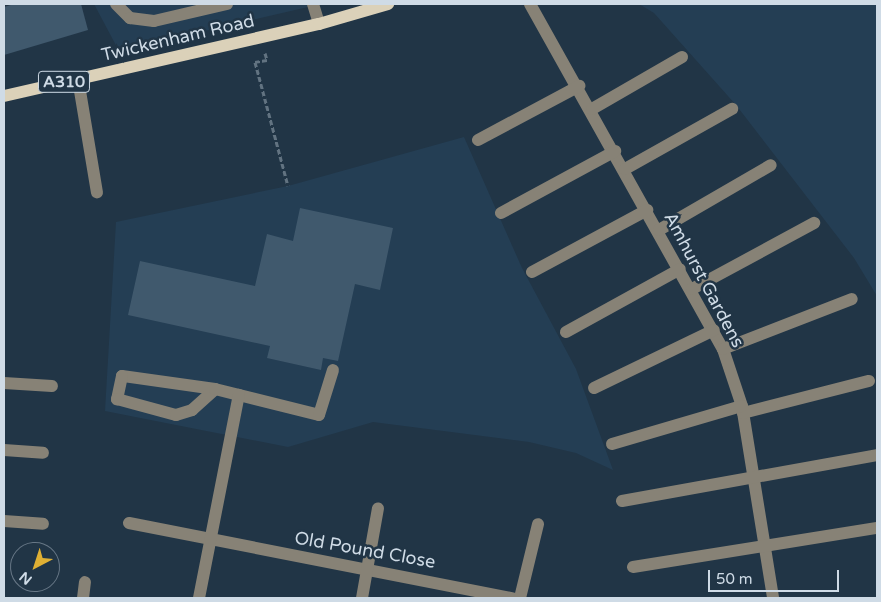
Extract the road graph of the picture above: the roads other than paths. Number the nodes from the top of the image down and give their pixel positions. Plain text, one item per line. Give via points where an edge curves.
1 (116, 4) edge
2 (226, 4) edge
3 (313, 4) edge
4 (388, 4) edge
5 (530, 4) edge
6 (319, 24) junction
7 (682, 57) dead end
8 (78, 79) junction
9 (579, 86) junction
10 (4, 96) edge
11 (732, 108) dead end
12 (592, 109) junction
13 (478, 140) dead end
14 (615, 150) junction
15 (771, 165) dead end
16 (625, 169) junction
17 (97, 192) dead end
18 (647, 210) junction
19 (501, 213) dead end
20 (814, 223) dead end
21 (659, 230) junction
22 (680, 269) junction
23 (532, 272) dead end
24 (692, 288) junction
25 (852, 299) dead end
26 (714, 330) junction
27 (566, 332) dead end
28 (723, 350) junction
29 (333, 370) dead end
30 (869, 380) dead end
31 (4, 383) edge
32 (52, 386) dead end
33 (594, 388) dead end
34 (215, 389) junction
35 (239, 395) junction
36 (743, 409) junction
37 (612, 444) dead end
38 (4, 450) edge
39 (44, 452) dead end
40 (877, 455) edge
41 (755, 478) junction
42 (622, 500) dead end
43 (378, 508) dead end
44 (4, 520) edge
45 (129, 523) dead end
46 (43, 524) dead end
47 (538, 524) dead end
48 (877, 528) edge
49 (209, 539) junction
50 (766, 547) junction
51 (368, 567) junction
52 (633, 567) dead end
53 (85, 582) dead end
54 (83, 598) edge
55 (199, 598) edge
56 (362, 598) edge
57 (513, 598) edge
58 (520, 598) edge
59 (773, 598) edge

1 - 2 street via 130,18 154,22
3 - 6 street
4 - 6 main road, Twickenham Road / A310
5 - 9 street, Amhurst Gardens
6 - 8 main road, Twickenham Road / A310
7 - 12 street
8 - 10 main road, Twickenham Road / A310
8 - 17 street
9 - 12 street, Amhurst Gardens
9 - 13 street
11 - 16 street
12 - 14 street, Amhurst Gardens
14 - 16 street, Amhurst Gardens
14 - 19 street
15 - 21 street
16 - 18 street, Amhurst Gardens
18 - 21 street, Amhurst Gardens
18 - 23 street
20 - 24 street
21 - 22 street, Amhurst Gardens
22 - 24 street, Amhurst Gardens
22 - 27 street
24 - 26 street, Amhurst Gardens
25 - 28 street
26 - 28 street, Amhurst Gardens
26 - 33 street
28 - 36 street, Amhurst Gardens
29 - 35 street via 319,415
30 - 36 street
31 - 32 street
34 - 34 street via 192,410 176,415 117,399 122,376
34 - 35 street
35 - 49 street
36 - 37 street
36 - 41 street, Amhurst Gardens
38 - 39 street
40 - 41 street
41 - 42 street
41 - 50 street, Amhurst Gardens
43 - 51 street
44 - 46 street
45 - 49 street, Old Pound Close
47 - 58 street
48 - 50 street
49 - 51 street, Old Pound Close
49 - 55 street
50 - 52 street
50 - 59 street, Amhurst Gardens
51 - 56 street
51 - 57 street, Old Pound Close
53 - 54 street

